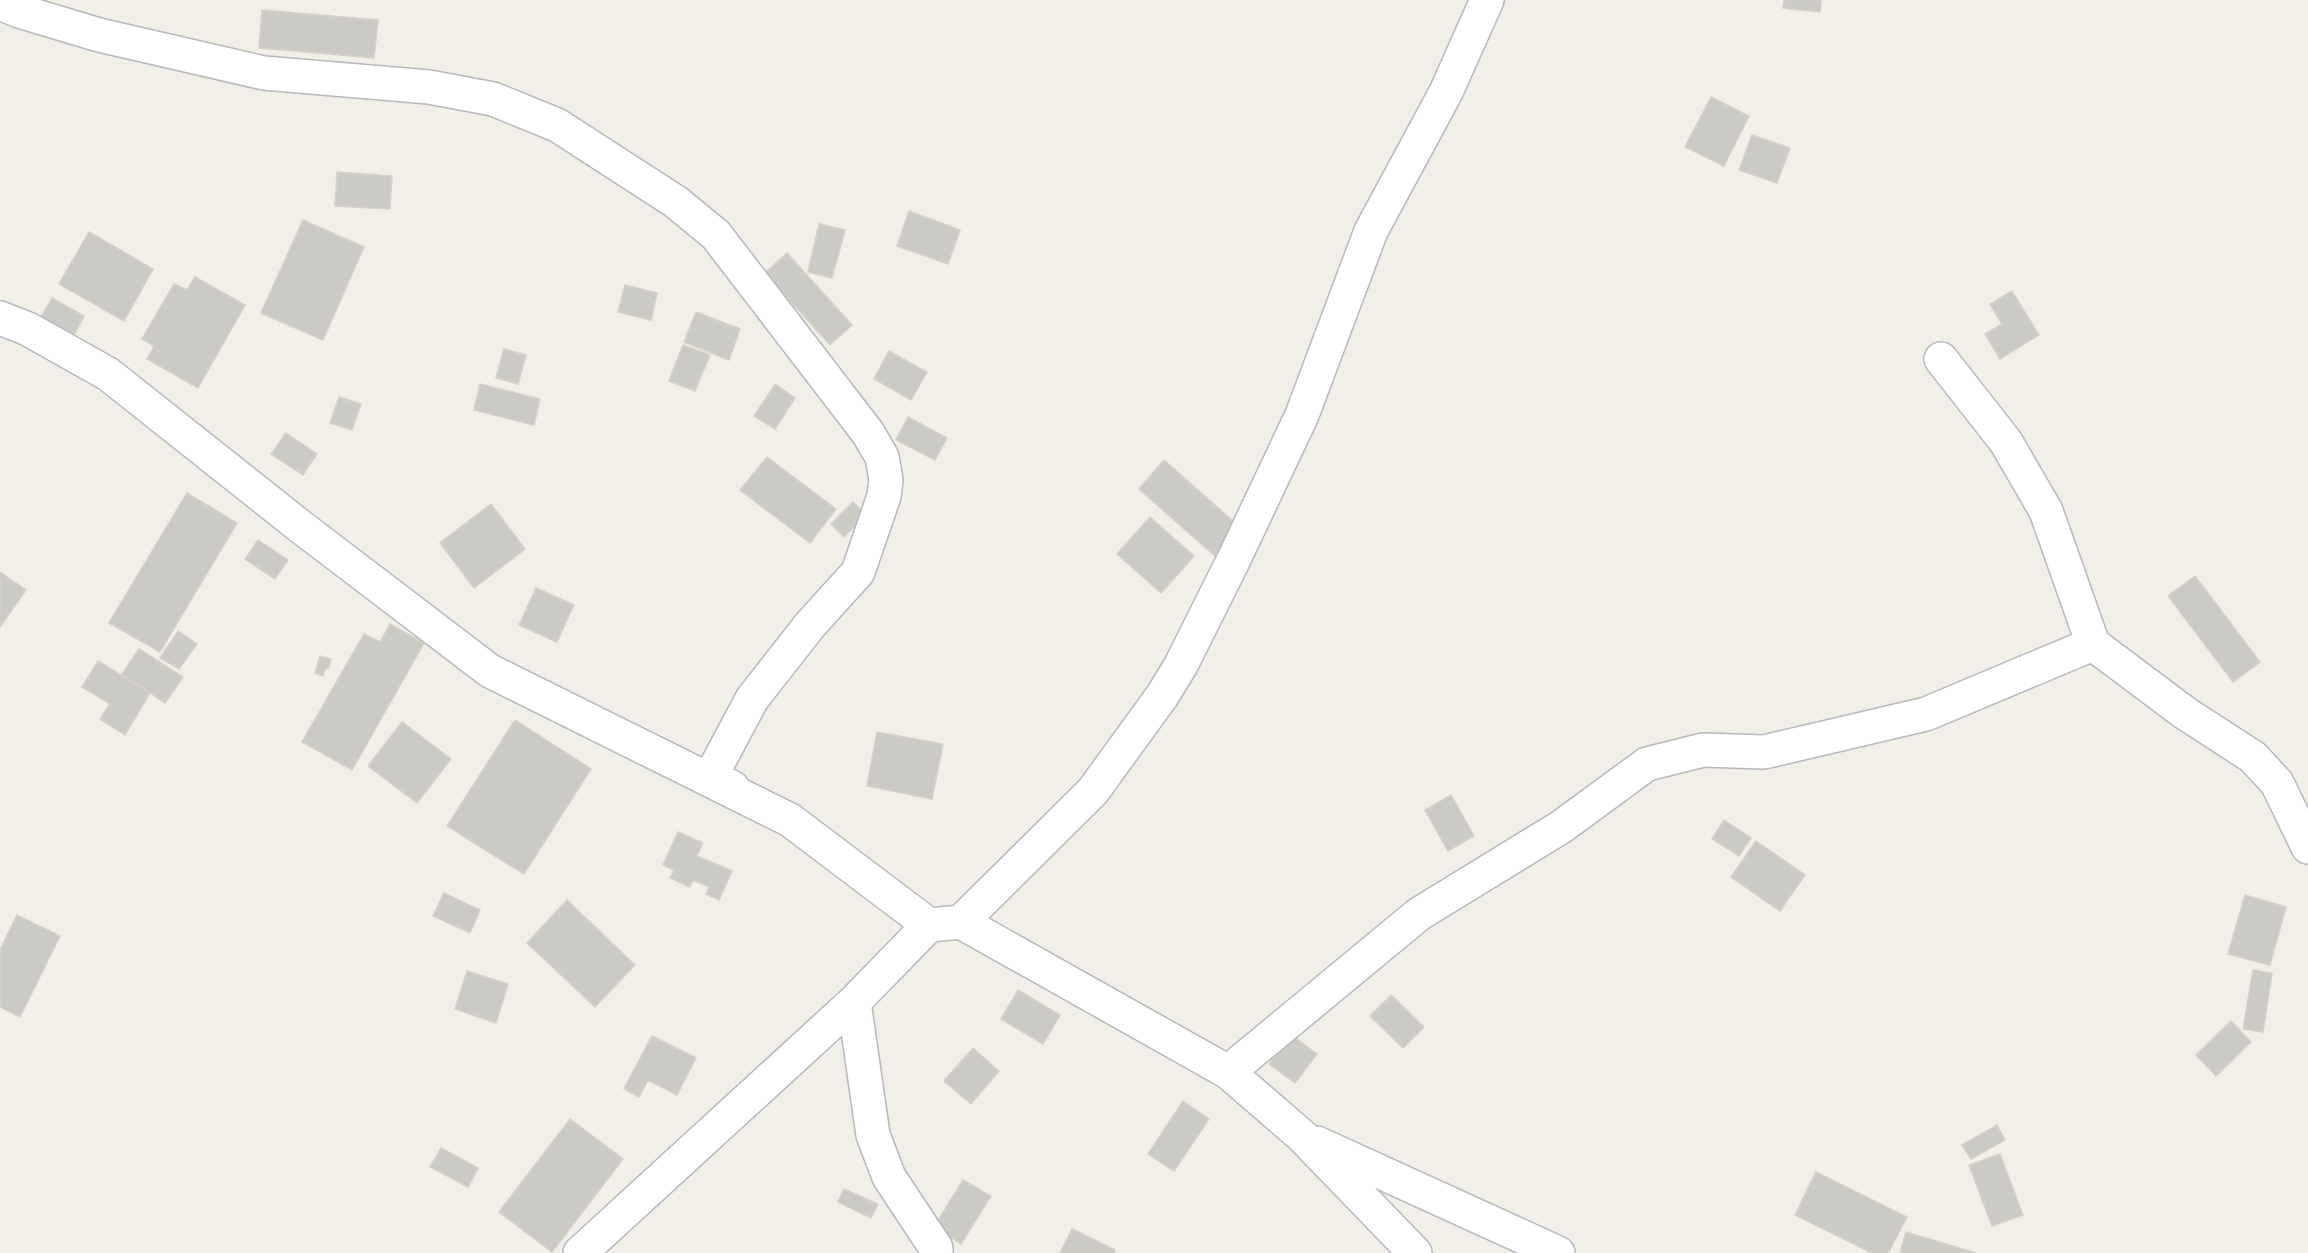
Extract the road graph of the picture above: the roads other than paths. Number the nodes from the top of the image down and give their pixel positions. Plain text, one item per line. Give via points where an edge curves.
1 (1487, 0) edge
2 (0, 3) edge
3 (0, 318) edge
4 (1941, 360) dead end
5 (2093, 644) junction
6 (790, 820) junction
7 (2308, 847) edge
8 (945, 924) junction
9 (854, 1002) junction
10 (1227, 1072) junction
11 (1302, 1136) junction
12 (580, 1253) edge
13 (936, 1253) edge
14 (1415, 1253) edge
15 (1558, 1253) edge

1 - 8 street via 1446,92 1371,231 1302,415 1181,665 1093,791
2 - 6 street via 99,35 264,73 429,87 494,99 557,125 676,202 716,235 868,433 882,457 886,480 858,572 752,699 711,776
3 - 6 street via 108,374 490,670
4 - 5 street via 2006,442 2046,511
5 - 7 street via 2185,713 2253,757 2277,783
5 - 10 street via 1926,714 1764,752 1703,750 1647,764 1561,827 1419,914
6 - 8 street
8 - 9 street
8 - 10 street
9 - 12 street
9 - 13 street via 873,1135 889,1176
10 - 11 street
11 - 14 street
11 - 15 street

